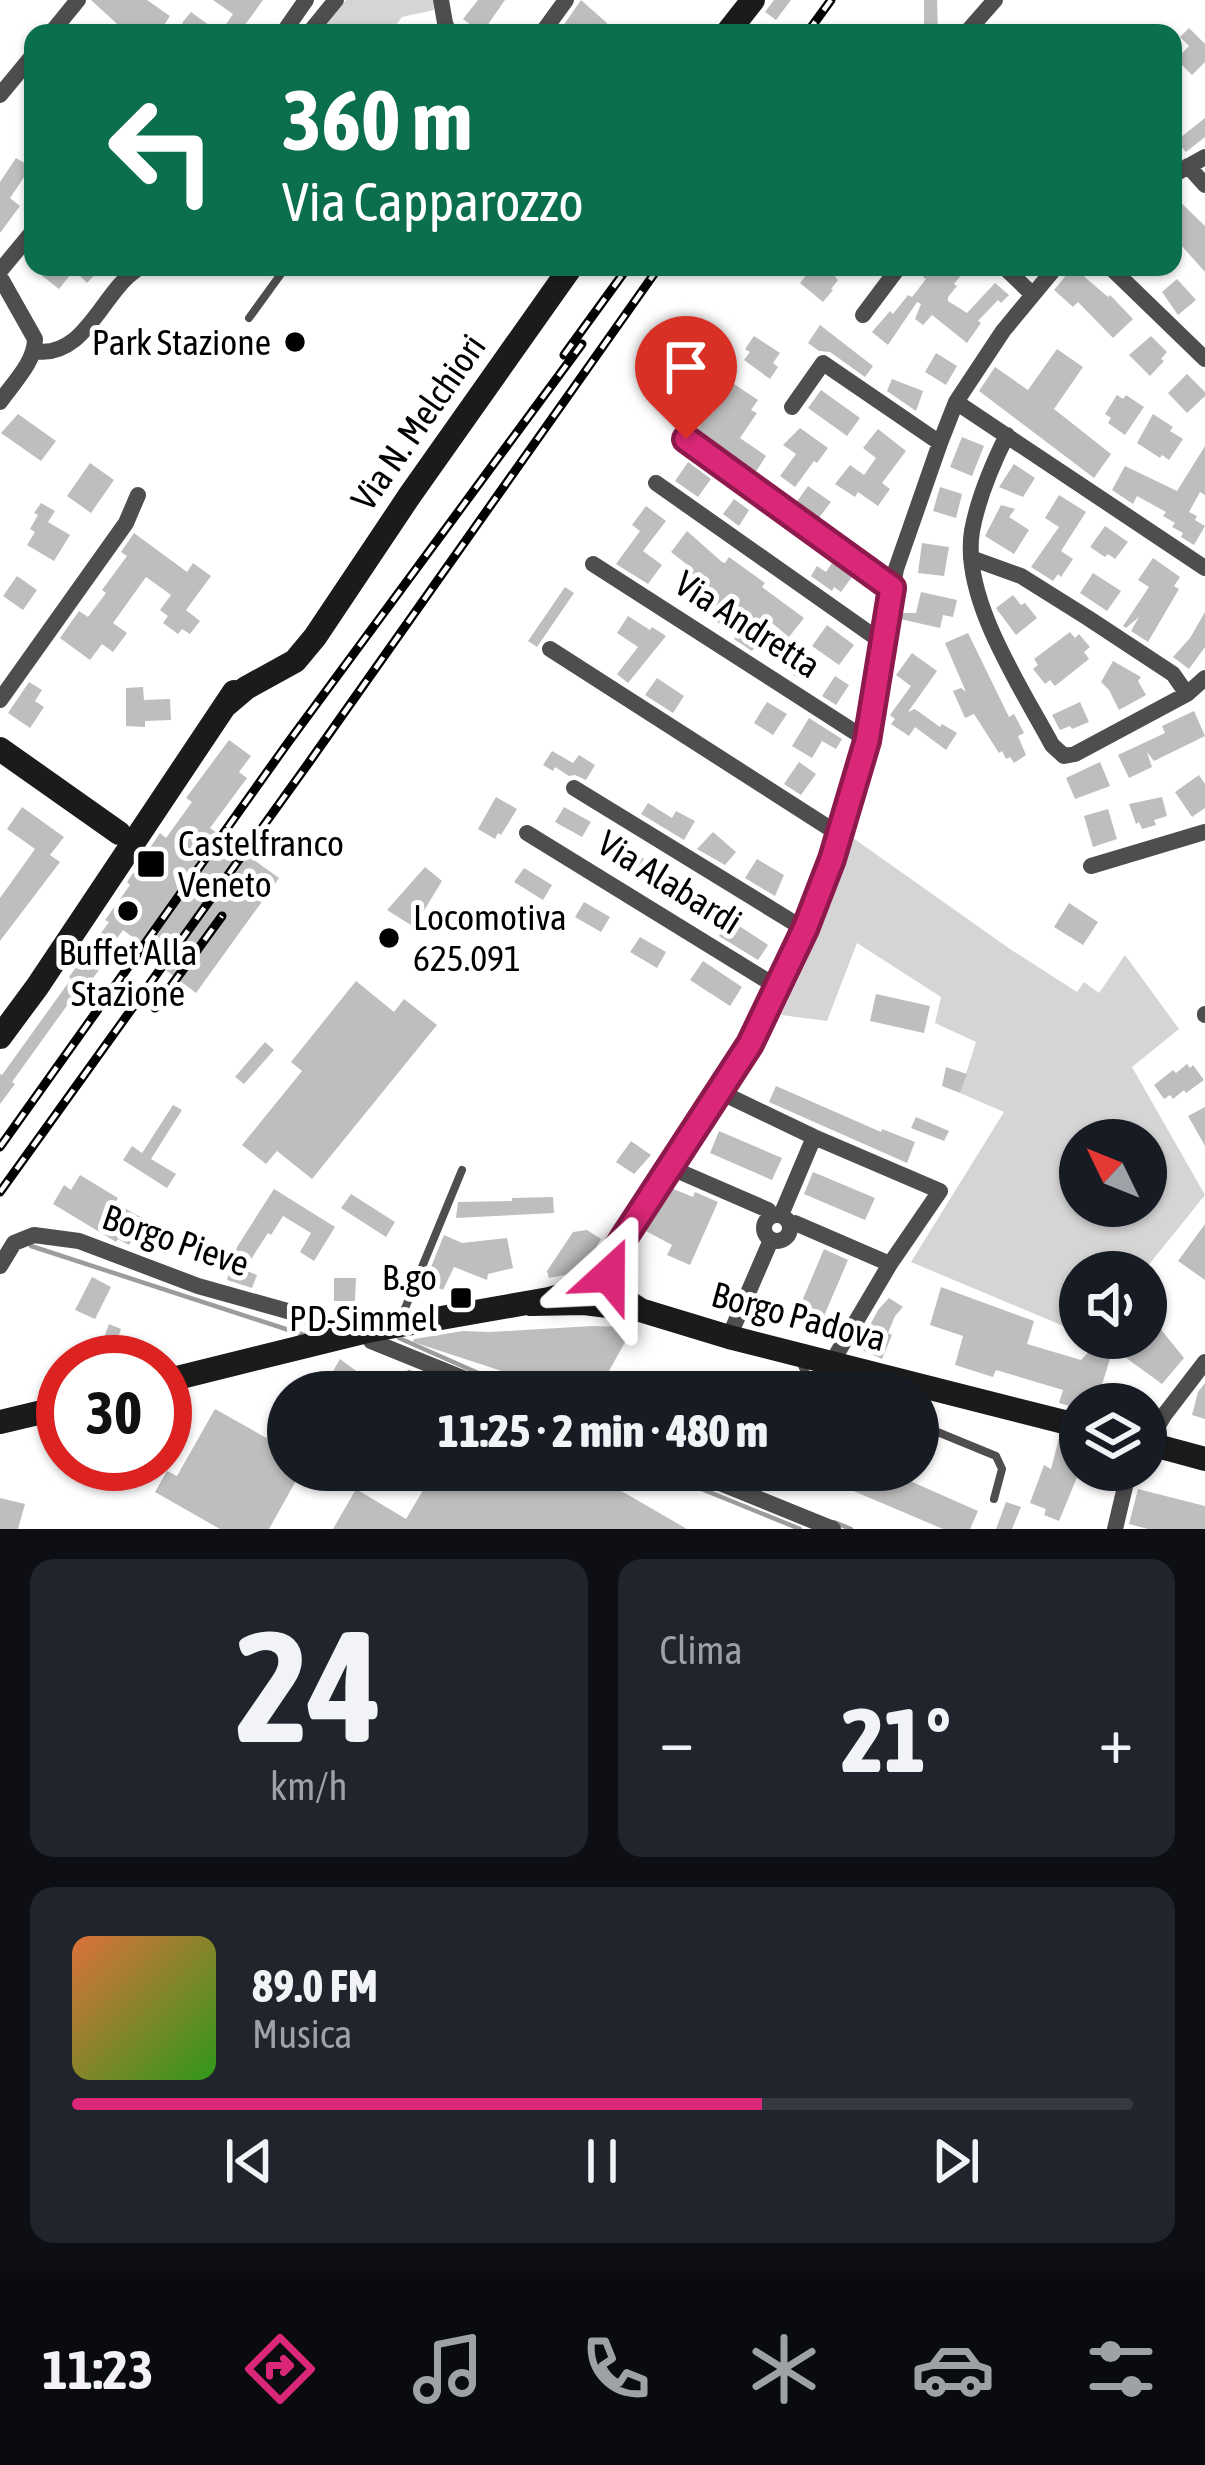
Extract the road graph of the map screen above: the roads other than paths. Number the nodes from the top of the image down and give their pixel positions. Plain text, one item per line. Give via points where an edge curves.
1 (78, 0) edge
2 (336, 0) edge
3 (753, 0) edge
4 (995, 0) edge
5 (58, 24) edge
6 (316, 24) edge
7 (734, 24) edge
8 (974, 24) edge
9 (24, 66) edge
10 (0, 95) edge
11 (24, 243) edge
12 (0, 274) edge
13 (128, 276) edge
14 (280, 276) edge
15 (565, 276) edge
16 (892, 276) edge
17 (1013, 276) edge
18 (1048, 276) edge
19 (1119, 276) edge
20 (1032, 294) junction
21 (862, 315) dead end
22 (250, 318) dead end
23 (34, 351) junction
24 (1205, 359) edge
25 (0, 402) edge
26 (956, 402) junction
27 (792, 407) dead end
28 (1007, 435) junction
29 (686, 439) dead end
30 (940, 443) junction
31 (656, 483) dead end
32 (138, 495) dead end
33 (971, 558) junction
34 (593, 564) dead end
35 (1205, 568) edge
36 (892, 588) junction
37 (882, 642) junction
38 (550, 649) dead end
39 (1205, 678) edge
40 (1187, 694) junction
41 (0, 700) edge
42 (867, 740) junction
43 (0, 748) edge
44 (574, 788) dead end
45 (148, 819) junction
46 (527, 832) dead end
47 (1205, 832) edge
48 (119, 833) junction
49 (840, 835) junction
50 (1091, 866) dead end
51 (112, 872) junction
52 (805, 929) junction
53 (778, 988) junction
54 (0, 1037) edge
55 (720, 1092) junction
56 (814, 1137) junction
57 (669, 1167) junction
58 (462, 1169) dead end
59 (781, 1218) junction
60 (890, 1264) junction
61 (0, 1266) edge
62 (601, 1291) junction
63 (398, 1324) junction
64 (367, 1331) junction
65 (729, 1337) junction
66 (331, 1339) junction
67 (802, 1354) junction
68 (832, 1362) junction
69 (1205, 1362) edge
70 (445, 1371) edge
71 (803, 1371) edge
72 (192, 1374) edge
73 (1167, 1411) edge
74 (36, 1413) edge
75 (1059, 1421) edge
76 (0, 1422) edge
77 (939, 1433) edge
78 (1167, 1449) edge
79 (1205, 1459) edge
80 (739, 1491) edge
81 (1124, 1491) edge
82 (994, 1499) dead end
83 (832, 1529) edge
84 (1115, 1529) edge

1 - 5 street
2 - 6 street
3 - 7 street
4 - 8 street
9 - 10 street
11 - 12 street
12 - 23 street
13 - 23 street via 80,336 52,354
14 - 22 lane
15 - 45 street, Via N. Melchiori via 325,618 305,642 248,675
16 - 21 street
17 - 20 street
18 - 20 street
19 - 24 street
20 - 26 street
23 - 25 street
26 - 28 street
26 - 30 street
27 - 30 street via 823,363
28 - 33 street via 982,494
28 - 35 street
29 - 36 street
30 - 36 street
31 - 37 street
32 - 41 street
33 - 40 street via 1022,576 1173,674
33 - 40 street via 982,610 1064,756
34 - 42 street, Via Andretta
36 - 37 street
37 - 42 street
38 - 49 street
39 - 40 street
42 - 49 street
43 - 48 street
44 - 52 street
45 - 48 street, Via N. Melchiori
45 - 51 street, Via N. Melchiori
46 - 53 street, Via Alabardi
47 - 50 street
48 - 51 street, Via N. Melchiori
49 - 52 street
51 - 54 street, Via N. Melchiori
52 - 53 street
53 - 55 street
55 - 56 street
55 - 57 street
56 - 59 street
56 - 60 street via 940,1191
57 - 59 street
57 - 62 street via 613,1256
58 - 63 lane
59 - 60 street
59 - 65 street via 764,1225 771,1240
60 - 68 street
61 - 66 street, Borgo Pieve via 14,1243 34,1235 79,1241 316,1319
62 - 63 street, Borgo Padova
62 - 65 street, Borgo Padova
63 - 64 street, Borgo Padova
64 - 66 street, Borgo Padova
64 - 70 street via 371,1341
65 - 67 street, Borgo Padova
66 - 72 street, Borgo Padova
67 - 68 street, Borgo Padova
67 - 71 lane
68 - 75 street, Borgo Padova
69 - 73 street
74 - 76 street
77 - 82 lane via 996,1456 1002,1469
78 - 79 street
80 - 83 street
81 - 84 street

